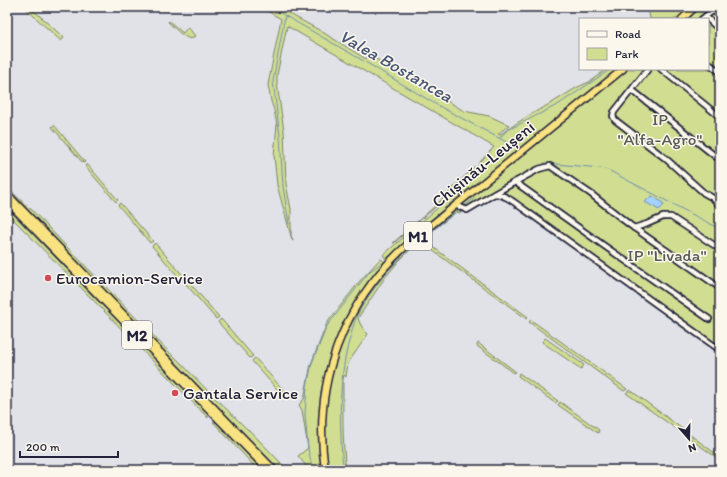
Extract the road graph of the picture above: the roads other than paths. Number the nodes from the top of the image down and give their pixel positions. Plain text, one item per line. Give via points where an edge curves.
1 (695, 7) edge
2 (720, 9) edge
3 (683, 18) edge
4 (706, 18) edge
5 (709, 21) edge
6 (720, 30) edge
7 (709, 63) edge
8 (621, 70) edge
9 (647, 70) edge
10 (662, 70) edge
11 (720, 72) edge
12 (632, 90) junction
13 (720, 117) edge
14 (720, 160) edge
15 (515, 182) junction
16 (7, 194) edge
17 (494, 194) junction
18 (7, 201) edge
19 (455, 205) junction
20 (720, 206) edge
21 (634, 228) junction
22 (720, 249) edge
23 (720, 288) edge
24 (709, 319) dead end
25 (720, 350) edge
26 (268, 470) edge
27 (274, 470) edge
28 (325, 470) edge

1 - 3 highway
2 - 4 street
5 - 6 street
7 - 11 street
8 - 19 highway, Chișinău-Leușeni / M1
9 - 12 street
10 - 13 street
12 - 14 street
12 - 20 street via 614,112 615,120 665,158
15 - 17 street
15 - 21 street via 550,166
15 - 24 street
16 - 27 highway, M2
17 - 19 street via 467,210
17 - 25 street via 499,194 520,206
18 - 26 highway, M2
19 - 28 highway, Chișinău-Leușeni / M1 via 390,261 360,299 345,327 331,364 325,391 322,426
21 - 22 street via 663,217 671,217
21 - 23 street

